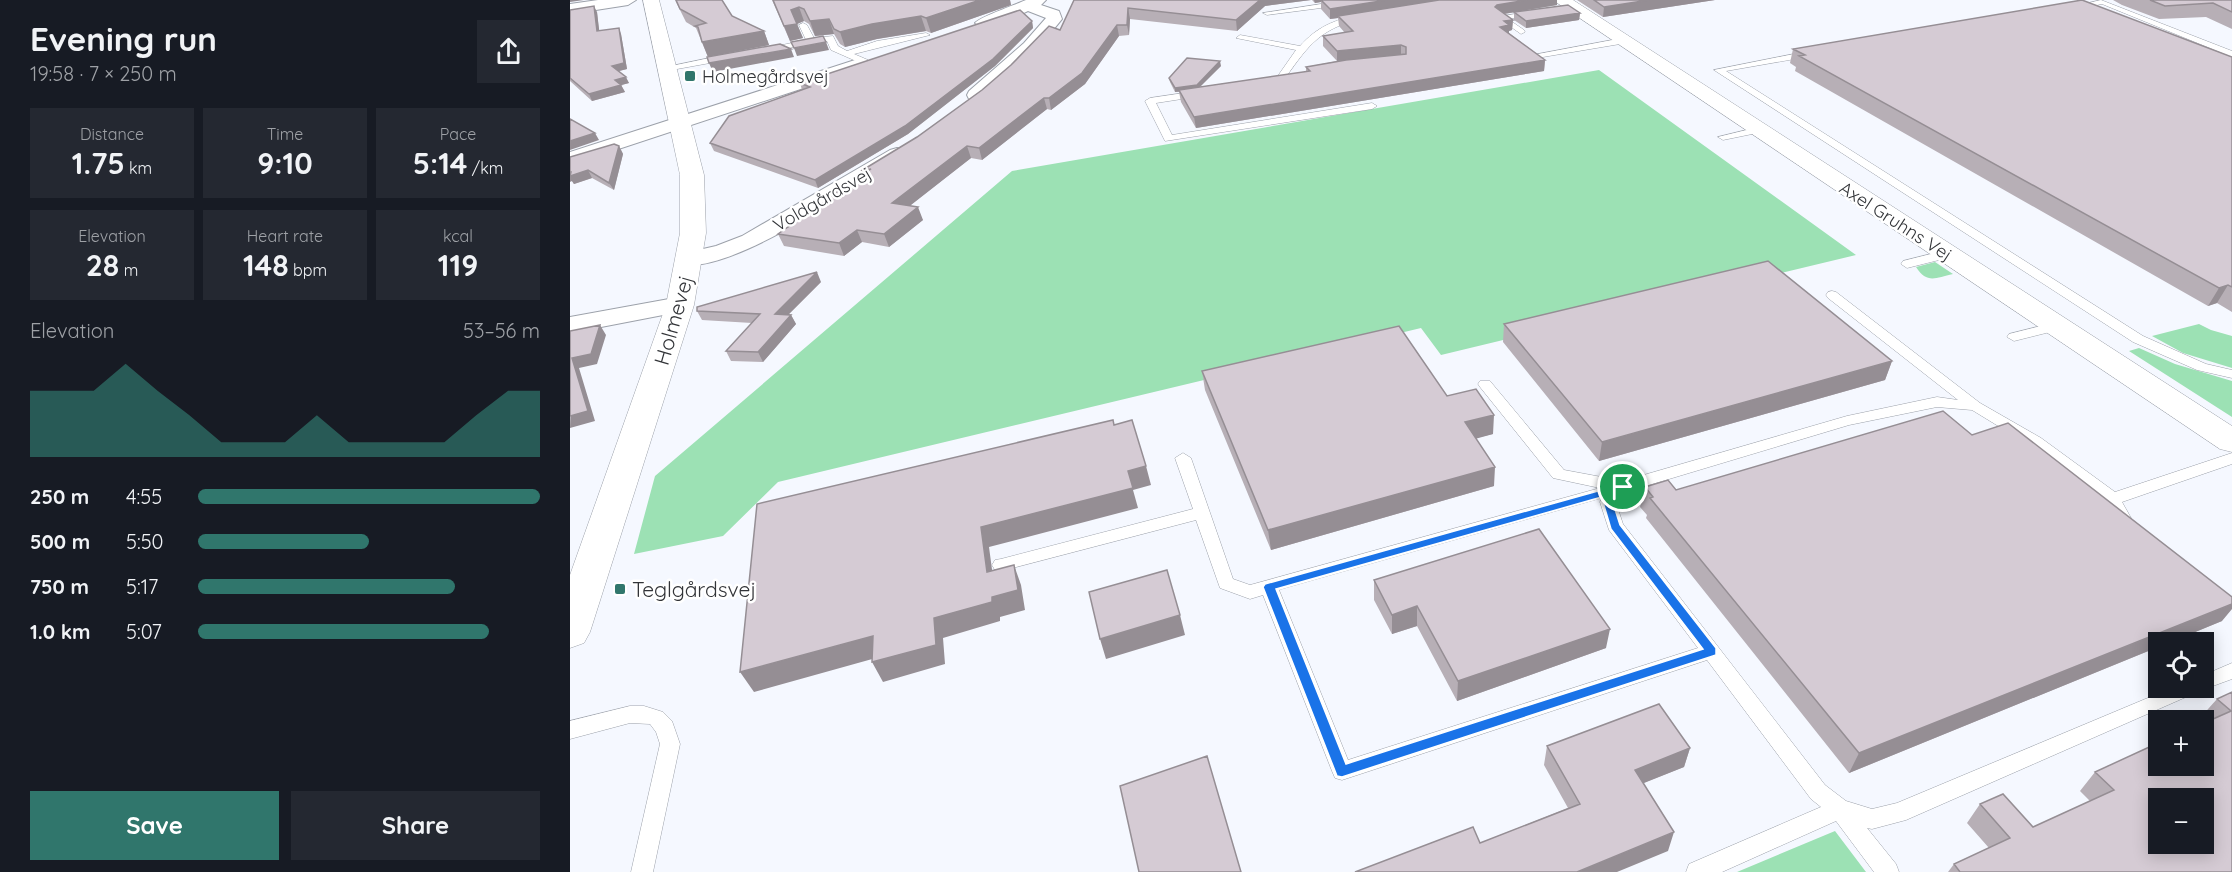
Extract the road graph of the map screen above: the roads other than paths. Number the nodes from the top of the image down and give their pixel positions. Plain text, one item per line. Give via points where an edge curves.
1 (628, 0) edge
2 (651, 0) edge
3 (1352, 2) edge
4 (1033, 3) edge
5 (1313, 7) junction
6 (1561, 7) edge
7 (570, 9) edge
8 (2061, 9) edge
9 (1267, 13) dead end
10 (1366, 16) edge
11 (1343, 21) junction
12 (802, 25) edge
13 (962, 30) edge
14 (1521, 32) edge
15 (933, 36) joint
16 (1240, 38) edge
17 (811, 41) junction
18 (1623, 41) junction
19 (1303, 49) junction
20 (756, 51) edge
21 (1821, 52) edge
22 (845, 54) junction
23 (2232, 54) edge
24 (734, 55) edge
25 (1537, 55) edge
26 (865, 62) junction
27 (1291, 64) junction
28 (1302, 66) dead end
29 (666, 68) junction
30 (1255, 85) edge
31 (1209, 92) edge
32 (1372, 106) edge
33 (958, 110) edge
34 (680, 122) junction
35 (1759, 130) junction
36 (1723, 137) dead end
37 (916, 140) edge
38 (570, 159) edge
39 (1947, 254) junction
40 (690, 259) junction
41 (1907, 264) dead end
42 (1832, 295) dead end
43 (680, 305) junction
44 (570, 325) edge
45 (2057, 326) junction
46 (2014, 337) dead end
47 (2232, 374) edge
48 (1485, 384) dead end
49 (1975, 406) junction
50 (2232, 441) edge
51 (1182, 458) dead end
52 (2232, 458) edge
53 (1623, 487) junction
54 (2113, 499) junction
55 (1201, 513) junction
56 (2135, 532) edge
57 (1000, 565) dead end
58 (1269, 587) junction
59 (570, 632) edge
60 (1712, 651) junction
61 (2232, 671) edge
62 (2214, 679) edge
63 (2168, 698) edge
64 (570, 730) edge
65 (1840, 809) junction
66 (642, 872) edge
67 (1697, 872) edge
68 (1888, 872) edge

1 - 7 street
2 - 29 street, Holmevej
3 - 5 lane
4 - 13 street
4 - 33 street via 1053,14 1054,19 1030,47
5 - 9 lane
5 - 11 lane
6 - 14 lane via 1501,17
6 - 18 street, Axel Gruhns Vej
8 - 23 lane via 2103,2
10 - 11 lane
11 - 19 lane via 1323,27
12 - 17 lane
15 - 22 lane via 877,44
15 - 26 street
16 - 19 lane
17 - 20 lane
17 - 22 lane via 830,38 834,48
18 - 25 lane
18 - 35 street, Axel Gruhns Vej
19 - 27 lane
21 - 47 lane via 1718,70 2138,339 2202,367
22 - 26 lane
24 - 29 lane
26 - 34 street
27 - 28 lane
27 - 30 lane via 1278,82
29 - 34 street, Holmevej
31 - 32 lane via 1150,101 1169,139
34 - 38 street
34 - 40 street, Holmevej via 693,189
35 - 36 lane
35 - 39 street, Axel Gruhns Vej
37 - 40 street, Voldgårdsvej via 750,241
39 - 41 lane
39 - 45 street, Axel Gruhns Vej
40 - 43 street, Holmevej
42 - 49 lane
43 - 44 street
43 - 59 street, Holmevej
45 - 46 lane
45 - 50 street, Axel Gruhns Vej
48 - 53 lane via 1558,474
49 - 53 lane via 1937,402 1847,421
49 - 54 lane via 2036,442
51 - 55 lane
52 - 54 lane
53 - 58 lane
53 - 60 lane via 1608,502 1615,526
54 - 56 lane via 2126,525
55 - 57 lane
55 - 58 lane via 1226,584 1250,592
58 - 60 lane via 1342,771
60 - 65 lane via 1818,792
61 - 62 lane
63 - 65 lane via 1898,813 1872,819
64 - 66 lane via 630,714 647,714 661,720 668,730 670,744
65 - 67 lane
65 - 68 lane

